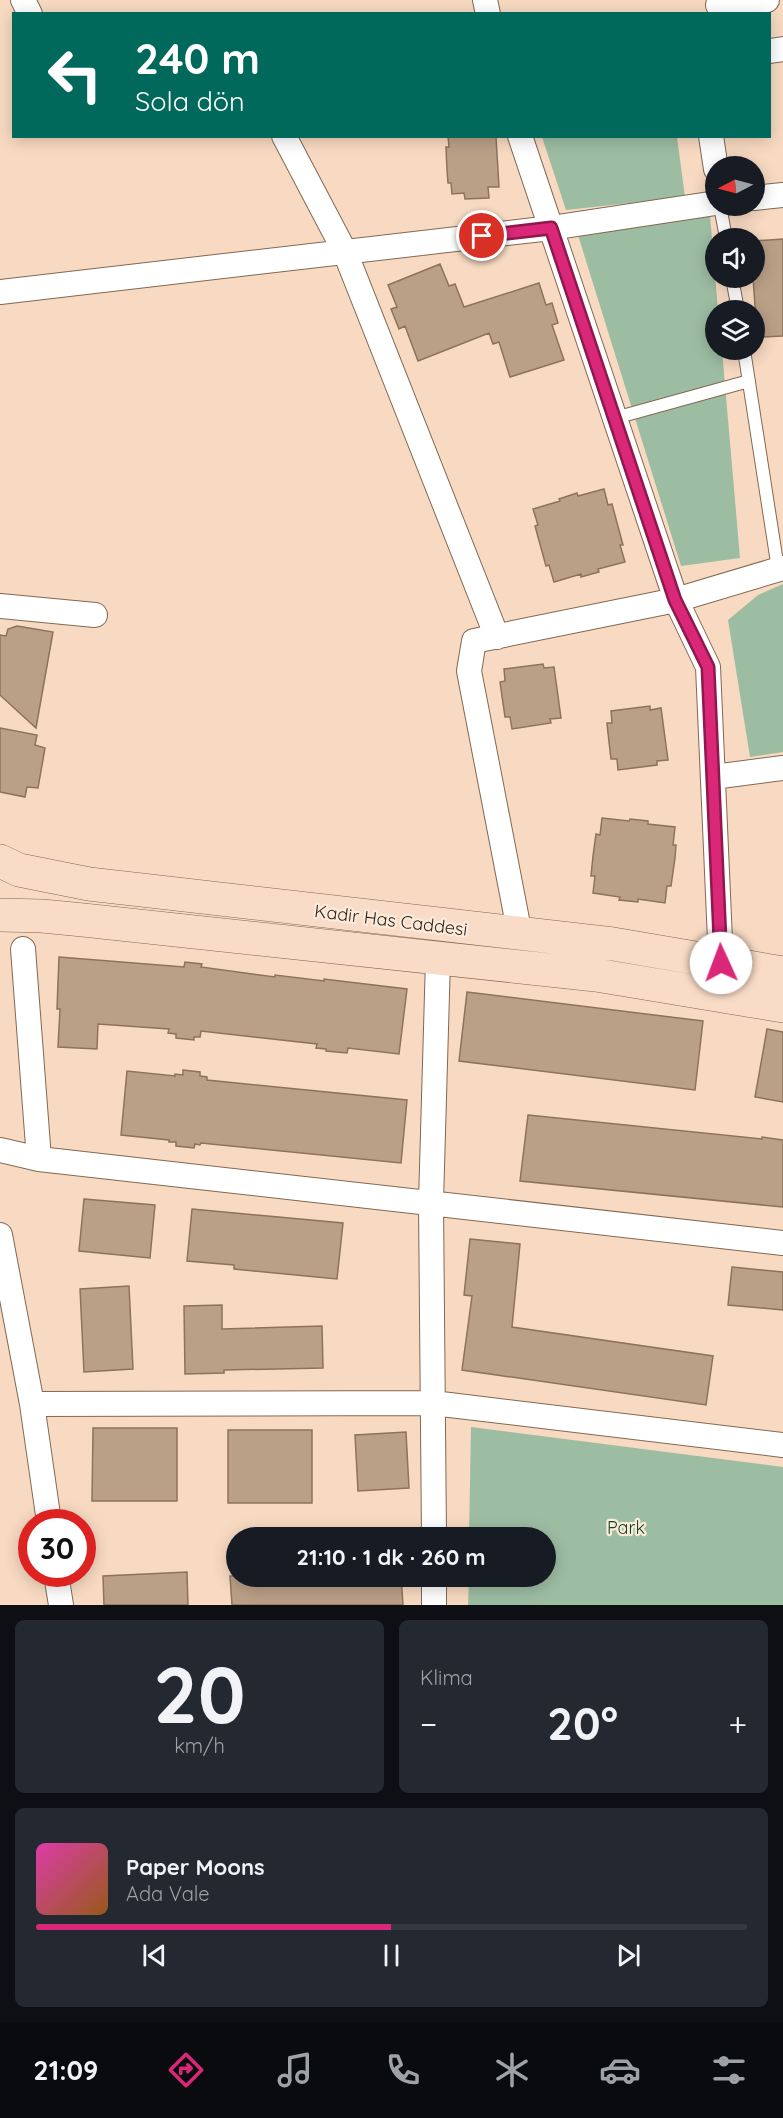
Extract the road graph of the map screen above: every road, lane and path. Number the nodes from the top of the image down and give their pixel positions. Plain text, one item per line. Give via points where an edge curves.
1 (767, 0) edge
2 (719, 6) edge
3 (285, 138) edge
4 (521, 138) edge
5 (711, 138) edge
6 (714, 156) edge
7 (783, 195) edge
8 (765, 197) edge
9 (705, 205) edge
10 (551, 228) junction
11 (345, 252) junction
12 (0, 292) edge
13 (746, 360) edge
14 (749, 381) junction
15 (615, 418) junction
16 (780, 569) edge
17 (675, 600) junction
18 (0, 606) edge
19 (95, 615) dead end
20 (497, 637) junction
21 (783, 768) edge
22 (713, 777) junction
23 (0, 861) edge
24 (0, 915) edge
25 (520, 935) junction
26 (23, 949) dead end
27 (438, 959) junction
28 (721, 963) junction
29 (783, 973) edge
30 (783, 1006) edge
31 (0, 1150) edge
32 (39, 1159) junction
33 (431, 1202) junction
34 (0, 1235) edge
35 (783, 1243) edge
36 (433, 1403) junction
37 (32, 1404) junction
38 (783, 1445) edge
39 (47, 1509) edge
40 (434, 1527) edge
41 (58, 1587) edge
42 (434, 1587) edge
43 (61, 1605) edge
44 (434, 1605) edge

1 - 2 street
3 - 11 street
4 - 10 street
5 - 6 street
7 - 8 street
9 - 10 street
10 - 11 street
10 - 15 street
11 - 12 street
11 - 20 street
13 - 14 lane
14 - 15 lane
14 - 16 lane
15 - 17 street
16 - 17 street
17 - 20 street
17 - 22 street via 708,667
18 - 19 street
20 - 25 street via 474,641 469,671
21 - 22 street
22 - 28 street
23 - 25 street, Kadir Has Caddesi via 20,870 89,884
24 - 27 street, Kadir Has Caddesi via 73,919
25 - 28 street, Kadir Has Caddesi via 613,944
26 - 32 street
27 - 30 street, Kadir Has Caddesi via 596,975
27 - 33 street
28 - 29 street, Kadir Has Caddesi
31 - 32 street
32 - 33 street
33 - 35 street
33 - 36 street
34 - 37 street
36 - 37 street
36 - 38 street
36 - 40 street
37 - 39 street
41 - 43 street
42 - 44 street

